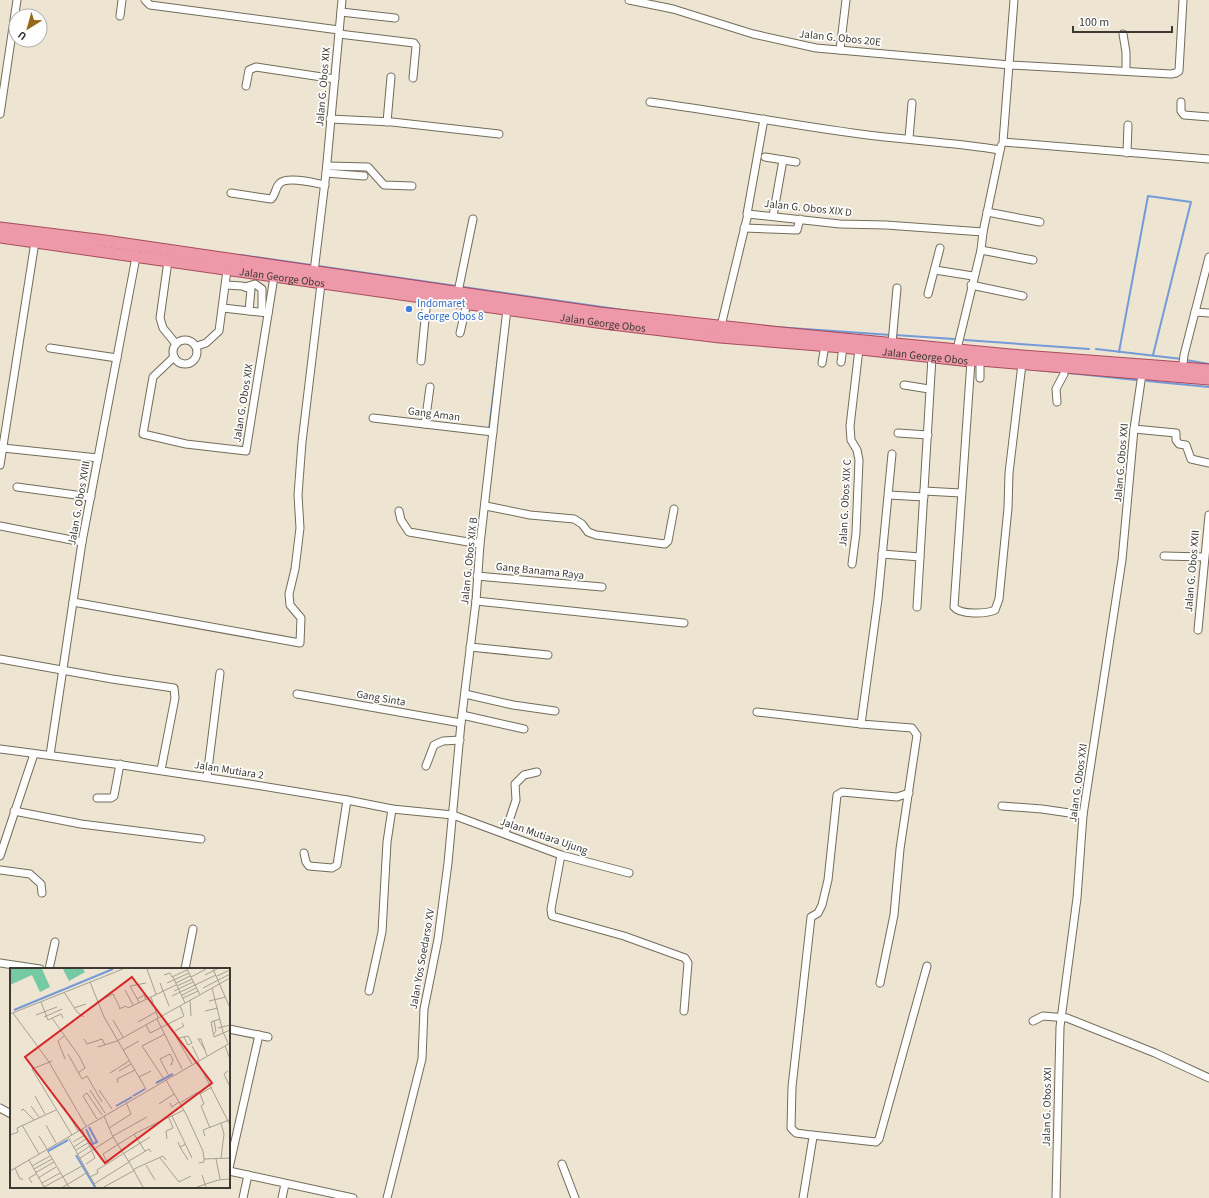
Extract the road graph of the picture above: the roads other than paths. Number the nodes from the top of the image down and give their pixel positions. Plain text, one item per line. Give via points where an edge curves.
1 (17, 0) edge
2 (122, 0) edge
3 (145, 0) edge
4 (342, 0) edge
5 (629, 0) edge
6 (846, 0) edge
7 (1014, 0) edge
8 (1183, 0) edge
9 (341, 12) junction
10 (120, 16) dead end
11 (395, 18) dead end
12 (339, 32) junction
13 (1123, 34) dead end
14 (840, 50) junction
15 (1010, 65) junction
16 (1126, 71) junction
17 (391, 77) dead end
18 (413, 78) dead end
19 (334, 79) junction
20 (246, 86) dead end
21 (650, 102) dead end
22 (1181, 102) dead end
23 (912, 104) dead end
24 (0, 114) edge
25 (1209, 117) edge
26 (330, 119) junction
27 (764, 119) junction
28 (387, 122) junction
29 (1128, 125) dead end
30 (499, 134) dead end
31 (909, 138) junction
32 (1003, 142) junction
33 (1000, 150) junction
34 (1127, 153) junction
35 (765, 157) dead end
36 (1209, 159) edge
37 (783, 160) junction
38 (796, 162) dead end
39 (326, 169) junction
40 (364, 176) dead end
41 (325, 185) junction
42 (412, 186) dead end
43 (231, 193) dead end
44 (987, 212) junction
45 (747, 214) junction
46 (773, 216) junction
47 (472, 219) dead end
48 (800, 219) junction
49 (1040, 222) dead end
50 (0, 228) edge
51 (744, 228) junction
52 (982, 232) junction
53 (0, 237) edge
54 (34, 242) junction
55 (940, 248) dead end
56 (981, 250) junction
57 (136, 257) junction
58 (1209, 257) edge
59 (1033, 260) dead end
60 (168, 265) junction
61 (227, 270) junction
62 (935, 270) junction
63 (314, 272) junction
64 (973, 276) junction
65 (1206, 278) edge
66 (274, 280) junction
67 (226, 285) junction
68 (971, 285) junction
69 (245, 287) junction
70 (321, 287) junction
71 (897, 288) dead end
72 (458, 292) junction
73 (928, 294) dead end
74 (1023, 296) dead end
75 (428, 298) junction
76 (467, 303) junction
77 (223, 308) junction
78 (507, 309) junction
79 (249, 311) junction
80 (1195, 312) junction
81 (265, 313) junction
82 (1209, 313) edge
83 (721, 326) junction
84 (460, 333) dead end
85 (892, 343) junction
86 (176, 344) junction
87 (825, 345) junction
88 (197, 346) junction
89 (843, 347) junction
90 (50, 348) dead end
91 (859, 349) junction
92 (957, 349) junction
93 (174, 357) junction
94 (932, 357) junction
95 (117, 358) junction
96 (421, 361) dead end
97 (976, 361) junction
98 (841, 362) dead end
99 (822, 364) dead end
100 (1022, 364) junction
101 (1209, 364) edge
102 (1064, 368) junction
103 (1182, 369) junction
104 (1209, 370) edge
105 (1142, 374) junction
106 (980, 378) dead end
107 (1209, 379) edge
108 (904, 385) dead end
109 (430, 387) dead end
110 (929, 389) junction
111 (1057, 402) dead end
112 (373, 418) dead end
113 (425, 424) junction
114 (1134, 429) junction
115 (493, 432) junction
116 (898, 433) dead end
117 (928, 435) junction
118 (3, 448) junction
119 (892, 454) dead end
120 (98, 458) junction
121 (1209, 463) edge
122 (0, 466) edge
123 (17, 487) dead end
124 (961, 493) junction
125 (924, 494) junction
126 (889, 495) junction
127 (91, 497) junction
128 (486, 506) junction
129 (674, 509) dead end
130 (399, 511) dead end
131 (1209, 515) edge
132 (0, 526) edge
133 (82, 542) junction
134 (480, 544) junction
135 (882, 554) junction
136 (1164, 556) dead end
137 (920, 557) junction
138 (1204, 557) junction
139 (852, 564) dead end
140 (477, 576) junction
141 (602, 588) dead end
142 (476, 601) junction
143 (73, 602) junction
144 (917, 607) dead end
145 (684, 623) dead end
146 (1198, 630) dead end
147 (470, 647) junction
148 (548, 655) dead end
149 (0, 659) edge
150 (63, 670) junction
151 (220, 673) dead end
152 (297, 694) dead end
153 (465, 694) junction
154 (555, 711) dead end
155 (757, 712) dead end
156 (462, 715) junction
157 (461, 723) junction
158 (861, 724) junction
159 (524, 729) dead end
160 (460, 740) junction
161 (0, 750) edge
162 (34, 754) junction
163 (50, 755) junction
164 (120, 764) junction
165 (426, 766) dead end
166 (161, 770) junction
167 (537, 772) dead end
168 (208, 777) junction
169 (910, 793) junction
170 (97, 798) dead end
171 (347, 800) junction
172 (1002, 806) dead end
173 (392, 809) junction
174 (14, 811) junction
175 (453, 815) junction
176 (1083, 815) junction
177 (505, 833) junction
178 (202, 839) dead end
179 (304, 853) dead end
180 (561, 855) junction
181 (0, 856) edge
182 (0, 870) edge
183 (629, 873) dead end
184 (42, 893) dead end
185 (193, 929) dead end
186 (55, 942) dead end
187 (0, 963) edge
188 (927, 966) dead end
189 (19, 967) edge
190 (30, 968) edge
191 (49, 968) edge
192 (185, 968) edge
193 (880, 983) dead end
194 (369, 991) dead end
195 (684, 1011) dead end
196 (1061, 1017) junction
197 (1033, 1021) dead end
198 (230, 1029) edge
199 (258, 1035) junction
200 (268, 1037) dead end
201 (1209, 1078) edge
202 (0, 1108) edge
203 (10, 1113) edge
204 (812, 1135) junction
205 (562, 1164) dead end
206 (230, 1165) edge
207 (230, 1170) edge
208 (248, 1175) junction
209 (285, 1184) junction
210 (243, 1198) edge
211 (282, 1198) edge
212 (354, 1198) edge
213 (387, 1198) edge
214 (575, 1198) edge
215 (803, 1198) edge
216 (1056, 1198) edge

1 - 24 street
2 - 10 street
3 - 12 street via 150,5
4 - 9 street, Jalan G. Obos XIX
5 - 14 street, Jalan G. Obos 20E via 673,9 777,40
6 - 14 street
7 - 15 street
8 - 16 street, Jalan G. Obos 20E via 1176,73
9 - 11 street
9 - 12 street, Jalan G. Obos XIX
12 - 18 street via 414,43 416,46
12 - 19 street, Jalan G. Obos XIX
13 - 16 street
14 - 15 street, Jalan G. Obos 20E
15 - 16 street, Jalan G. Obos 20E
15 - 32 street
17 - 28 street
19 - 20 street via 256,67 249,70
19 - 26 street, Jalan G. Obos XIX
21 - 27 street
22 - 25 street via 1181,111 1184,115
23 - 31 street
26 - 28 street
26 - 39 street, Jalan G. Obos XIX
27 - 31 street via 877,136
27 - 45 street
28 - 30 street
29 - 34 street
31 - 33 street
32 - 33 street
32 - 34 street
33 - 44 street
34 - 36 street
35 - 37 street
37 - 38 street
37 - 46 street
39 - 40 street
39 - 41 street, Jalan G. Obos XIX
39 - 42 street via 368,167 384,185
41 - 43 street via 283,181 278,184 271,199
41 - 63 street, Jalan G. Obos XIX
44 - 49 street
44 - 52 street
45 - 46 street, Jalan G. Obos XIX D
45 - 51 street
46 - 48 street, Jalan G. Obos XIX D
47 - 72 street
48 - 51 street via 798,230
48 - 52 street, Jalan G. Obos XIX D via 840,224
50 - 63 main road, Jalan George Obos
51 - 83 street
52 - 56 street
53 - 54 main road, Jalan George Obos
54 - 57 main road, Jalan George Obos
54 - 118 street
55 - 62 street
56 - 59 street
56 - 64 street
57 - 60 main road, Jalan George Obos
57 - 95 street, Jalan G. Obos XVIII
58 - 65 street
60 - 61 main road, Jalan George Obos
60 - 86 street via 160,318 163,328
61 - 66 main road, Jalan George Obos
61 - 67 street
62 - 64 street
62 - 73 street
63 - 72 main road, Jalan George Obos
64 - 68 street
65 - 80 street
66 - 70 main road, Jalan George Obos
66 - 81 street, Jalan G. Obos XIX
67 - 69 street
67 - 77 street
68 - 74 street
68 - 92 street
69 - 79 street via 251,290
69 - 81 street via 255,284 262,289
70 - 75 main road, Jalan George Obos
70 - 143 street via 298,495 300,528 289,594 290,605 301,618 300,643
71 - 85 street
72 - 83 main road, Jalan George Obos via 599,313
75 - 76 main road, Jalan George Obos
75 - 96 street
76 - 78 main road, Jalan George Obos
76 - 84 street
77 - 79 street
77 - 88 street via 219,331 206,343
78 - 87 main road, Jalan George Obos via 720,337
78 - 115 street, Jalan G. Obos XIX B
79 - 81 street
80 - 82 street
80 - 103 street
81 - 93 street, Jalan G. Obos XIX via 246,451 145,436 143,433 153,377
83 - 85 main road, Jalan George Obos
85 - 92 main road, Jalan George Obos
86 - 88 street via 184,339 194,342
86 - 93 street via 173,350
87 - 89 main road, Jalan George Obos
87 - 99 street
88 - 93 street via 197,356 191,363 181,364
89 - 91 main road, Jalan George Obos
89 - 98 street
90 - 95 street
91 - 94 main road, Jalan George Obos
91 - 139 street, Jalan G. Obos XIX C via 850,426 851,440 858,454 859,467
92 - 103 main road, Jalan George Obos
94 - 97 main road, Jalan George Obos
94 - 110 street
95 - 120 street, Jalan G. Obos XVIII
97 - 100 main road, Jalan George Obos
97 - 106 street
97 - 124 street
100 - 102 main road, Jalan George Obos
100 - 124 street via 1008,473 1008,508 1000,592 997,606 990,612 960,611 954,607
101 - 104 street
102 - 105 main road, Jalan George Obos
102 - 111 street via 1064,374 1056,389
103 - 104 main road, Jalan George Obos
103 - 105 main road, Jalan George Obos
103 - 107 main road, Jalan George Obos
105 - 114 street, Jalan G. Obos XXI
108 - 110 street
109 - 113 street
110 - 117 street
112 - 113 street, Gang Aman
113 - 115 street, Gang Aman
114 - 121 street via 1176,433 1176,440 1179,444 1186,445 1191,459
114 - 176 street, Jalan G. Obos XXI via 1122,560
115 - 128 street, Jalan G. Obos XIX B
116 - 117 street
117 - 125 street
118 - 120 street
118 - 122 street
119 - 126 street
120 - 127 street, Jalan G. Obos XVIII
123 - 127 street
124 - 125 street
125 - 126 street
125 - 137 street
126 - 135 street
127 - 133 street, Jalan G. Obos XVIII
128 - 129 street via 574,519 588,532 596,535 665,544 668,541
128 - 134 street, Jalan G. Obos XIX B
130 - 134 street via 408,532
131 - 138 street, Jalan G. Obos XXII
132 - 133 street
133 - 143 street, Jalan G. Obos XVIII
134 - 140 street, Jalan G. Obos XIX B
135 - 137 street
135 - 158 street
136 - 138 street
137 - 144 street
138 - 146 street, Jalan G. Obos XXII
140 - 141 street, Gang Banama Raya
140 - 142 street, Jalan G. Obos XIX B
142 - 145 street
142 - 147 street, Jalan G. Obos XIX B
143 - 150 street, Jalan G. Obos XVIII
147 - 148 street
147 - 153 street, Jalan G. Obos XIX B
149 - 150 street
150 - 163 street, Jalan G. Obos XVIII
150 - 166 street via 174,688 175,698
151 - 168 street
152 - 157 street, Gang Sinta
153 - 154 street
153 - 156 street, Jalan G. Obos XIX B
155 - 158 street
156 - 157 street, Jalan G. Obos XIX B
156 - 159 street
157 - 160 street, Jalan G. Obos XIX B
158 - 169 street via 912,728 916,731
160 - 165 street via 444,741 434,745
160 - 175 street, Jalan G. Obos XIX B
161 - 162 street, Jalan Mutiara 2
162 - 163 street, Jalan Mutiara 2
162 - 174 street
163 - 164 street, Jalan Mutiara 2
164 - 166 street, Jalan Mutiara 2
164 - 170 street via 114,796
166 - 168 street, Jalan Mutiara 2
167 - 177 street via 524,775 515,784 516,800
168 - 171 street, Jalan Mutiara 2
169 - 193 street via 900,849 894,915
169 - 204 street via 898,797 842,792 837,795 824,899 820,911 811,917 792,1087 791,1128 796,1133
171 - 173 street, Jalan Mutiara 2
171 - 179 street via 337,866 309,866
172 - 176 street
173 - 175 street, Jalan Mutiara 2
173 - 194 street via 382,932
174 - 178 street via 81,824
174 - 181 street
175 - 177 street, Jalan Mutiara Ujung
175 - 213 street, Jalan Yos Soedarso XV via 438,939 424,1009 422,1059
176 - 196 street, Jalan G. Obos XXI via 1077,898
177 - 180 street, Jalan Mutiara Ujung
180 - 183 street, Jalan Mutiara Ujung
180 - 195 street via 551,909 552,916 624,936 685,958 688,963
182 - 184 street via 30,874 41,884
185 - 192 street
186 - 191 street
187 - 189 street
188 - 204 street via 879,1139 876,1142
189 - 190 street
196 - 197 street via 1043,1016
196 - 201 street via 1155,1053
196 - 216 street, Jalan G. Obos XXI
198 - 199 street
199 - 200 street
199 - 206 street
202 - 203 street
204 - 215 street
205 - 214 street
207 - 208 street
208 - 209 street
208 - 210 street
209 - 211 street
209 - 212 street

